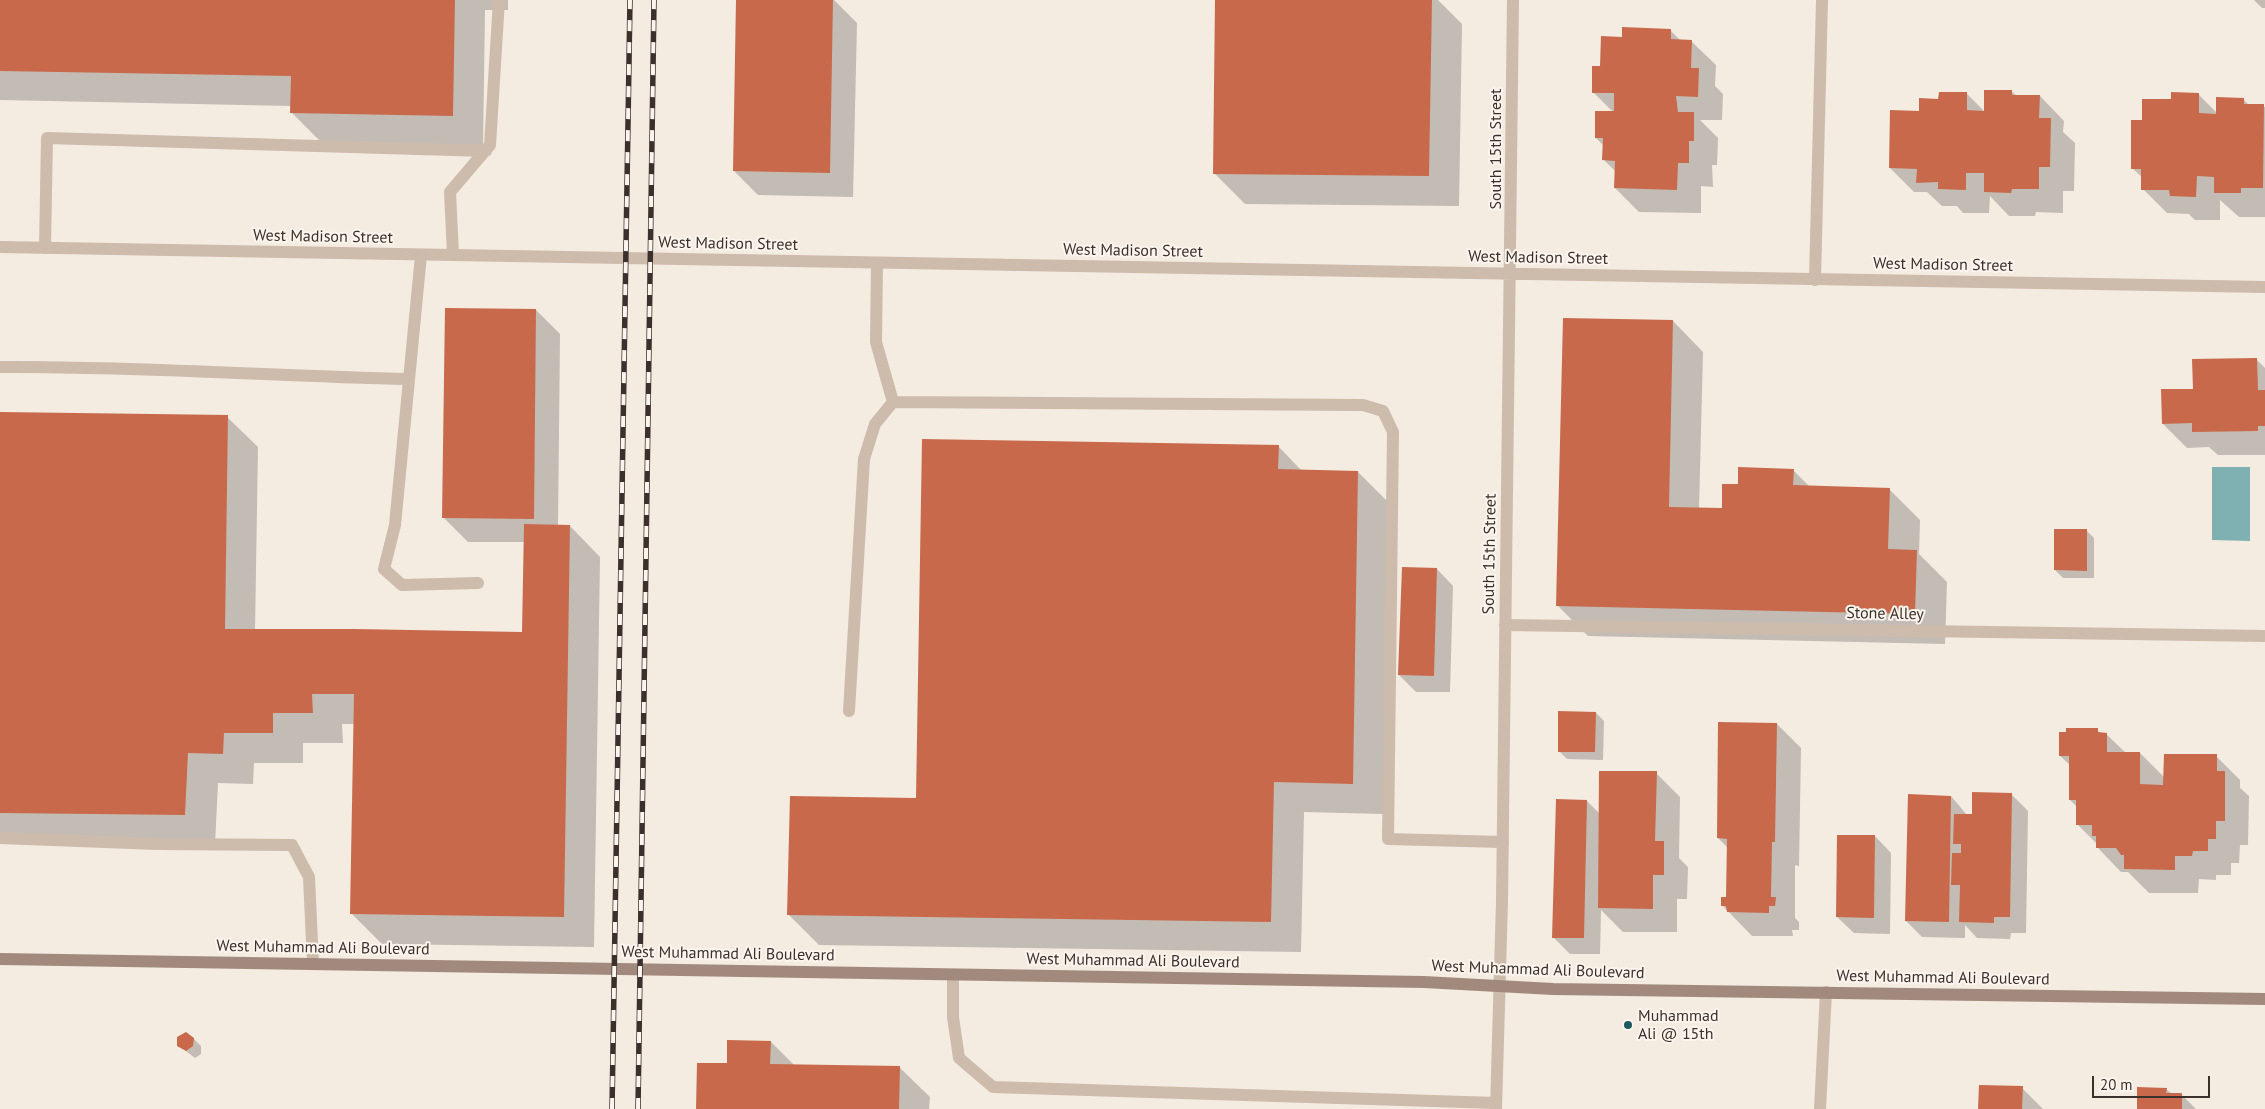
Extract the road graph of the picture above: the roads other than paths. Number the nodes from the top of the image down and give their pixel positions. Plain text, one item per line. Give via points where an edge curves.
1 (499, 0) edge
2 (1513, 0) edge
3 (1822, 0) edge
4 (486, 150) junction
5 (0, 247) edge
6 (45, 248) junction
7 (421, 255) junction
8 (454, 255) junction
9 (877, 263) junction
10 (1511, 274) junction
11 (1815, 280) junction
12 (2265, 287) edge
13 (0, 367) edge
14 (409, 379) junction
15 (893, 402) junction
16 (478, 583) dead end
17 (1506, 625) junction
18 (2265, 636) edge
19 (850, 711) dead end
20 (0, 838) edge
21 (1503, 842) junction
22 (0, 959) edge
23 (313, 964) junction
24 (953, 974) junction
25 (1499, 986) junction
26 (1826, 992) junction
27 (2265, 998) edge
28 (1496, 1106) edge
29 (1820, 1109) edge

1 - 4 street via 490,145
2 - 10 street, South 15th Street
3 - 11 street
4 - 6 street via 47,138
4 - 8 street via 450,192
5 - 6 street, West Madison Street
6 - 7 street, West Madison Street
7 - 8 street, West Madison Street
7 - 14 street
8 - 9 street, West Madison Street
9 - 10 street, West Madison Street
9 - 15 street via 876,342
10 - 11 street, West Madison Street
10 - 17 street, South 15th Street
11 - 12 street, West Madison Street
13 - 14 street via 78,366
14 - 16 street via 395,525 384,569 402,585
15 - 19 street via 875,424 864,458
15 - 21 street via 1363,404 1383,411 1393,432 1388,839
17 - 18 street, Stone Alley
17 - 21 street, South 15th Street
20 - 23 street via 292,845 309,877
21 - 25 street, South 15th Street
22 - 23 main road, West Muhammad Ali Boulevard
23 - 24 main road, West Muhammad Ali Boulevard
24 - 25 main road, West Muhammad Ali Boulevard
24 - 28 street via 953,1017 959,1058 993,1087
25 - 26 main road, West Muhammad Ali Boulevard
25 - 28 street, South 15th Street
26 - 27 main road, West Muhammad Ali Boulevard
26 - 29 street

